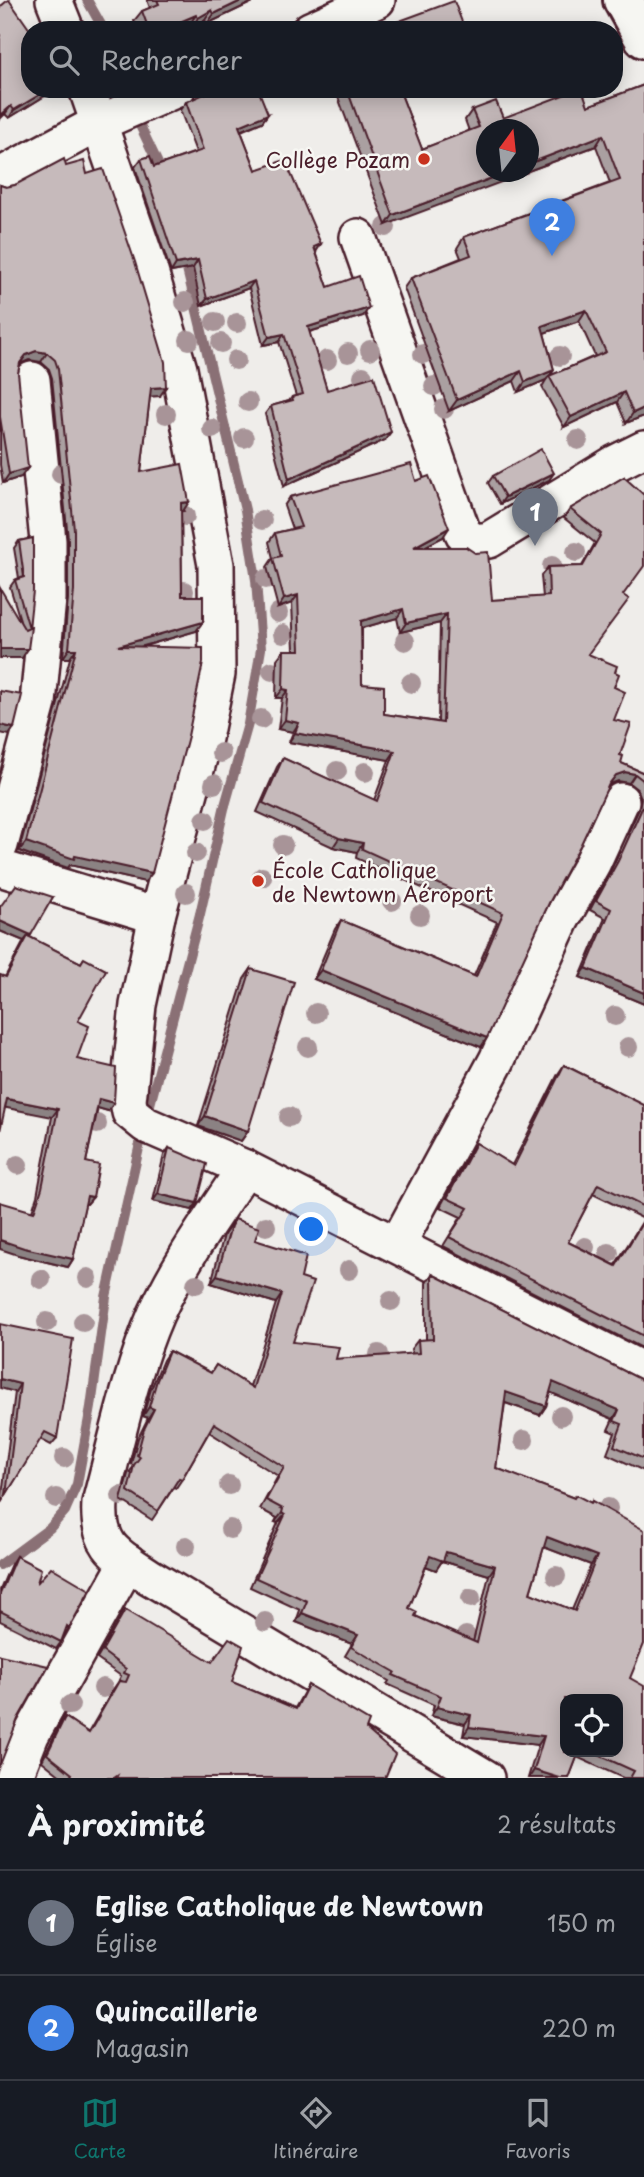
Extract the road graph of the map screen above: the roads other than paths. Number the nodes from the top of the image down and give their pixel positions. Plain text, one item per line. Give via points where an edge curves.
1 (54, 0) edge
2 (376, 0) edge
3 (623, 0) edge
4 (62, 21) edge
5 (330, 21) edge
6 (644, 38) edge
7 (92, 98) edge
8 (157, 98) edge
9 (104, 121) junction
10 (0, 176) edge
11 (358, 237) dead end
12 (32, 380) dead end
13 (644, 449) edge
14 (621, 801) dead end
15 (0, 845) edge
16 (0, 868) edge
17 (157, 916) junction
18 (246, 1168) junction
19 (397, 1245) junction
20 (644, 1371) edge
21 (128, 1562) junction
22 (14, 1778) edge
23 (486, 1778) edge

1 - 4 street
2 - 5 street
3 - 6 main road
7 - 9 street
8 - 9 street
9 - 10 street
9 - 17 street via 179,369 216,565 216,674 203,743
11 - 13 street via 463,533 474,542 489,540
12 - 15 street via 48,541 48,599 38,703
14 - 19 street via 497,1060
16 - 17 street
17 - 18 street via 138,1005 130,1112 161,1132
18 - 19 street
18 - 21 street via 184,1260 139,1358 100,1503 104,1541
19 - 20 street
21 - 22 street via 31,1735
21 - 23 street

